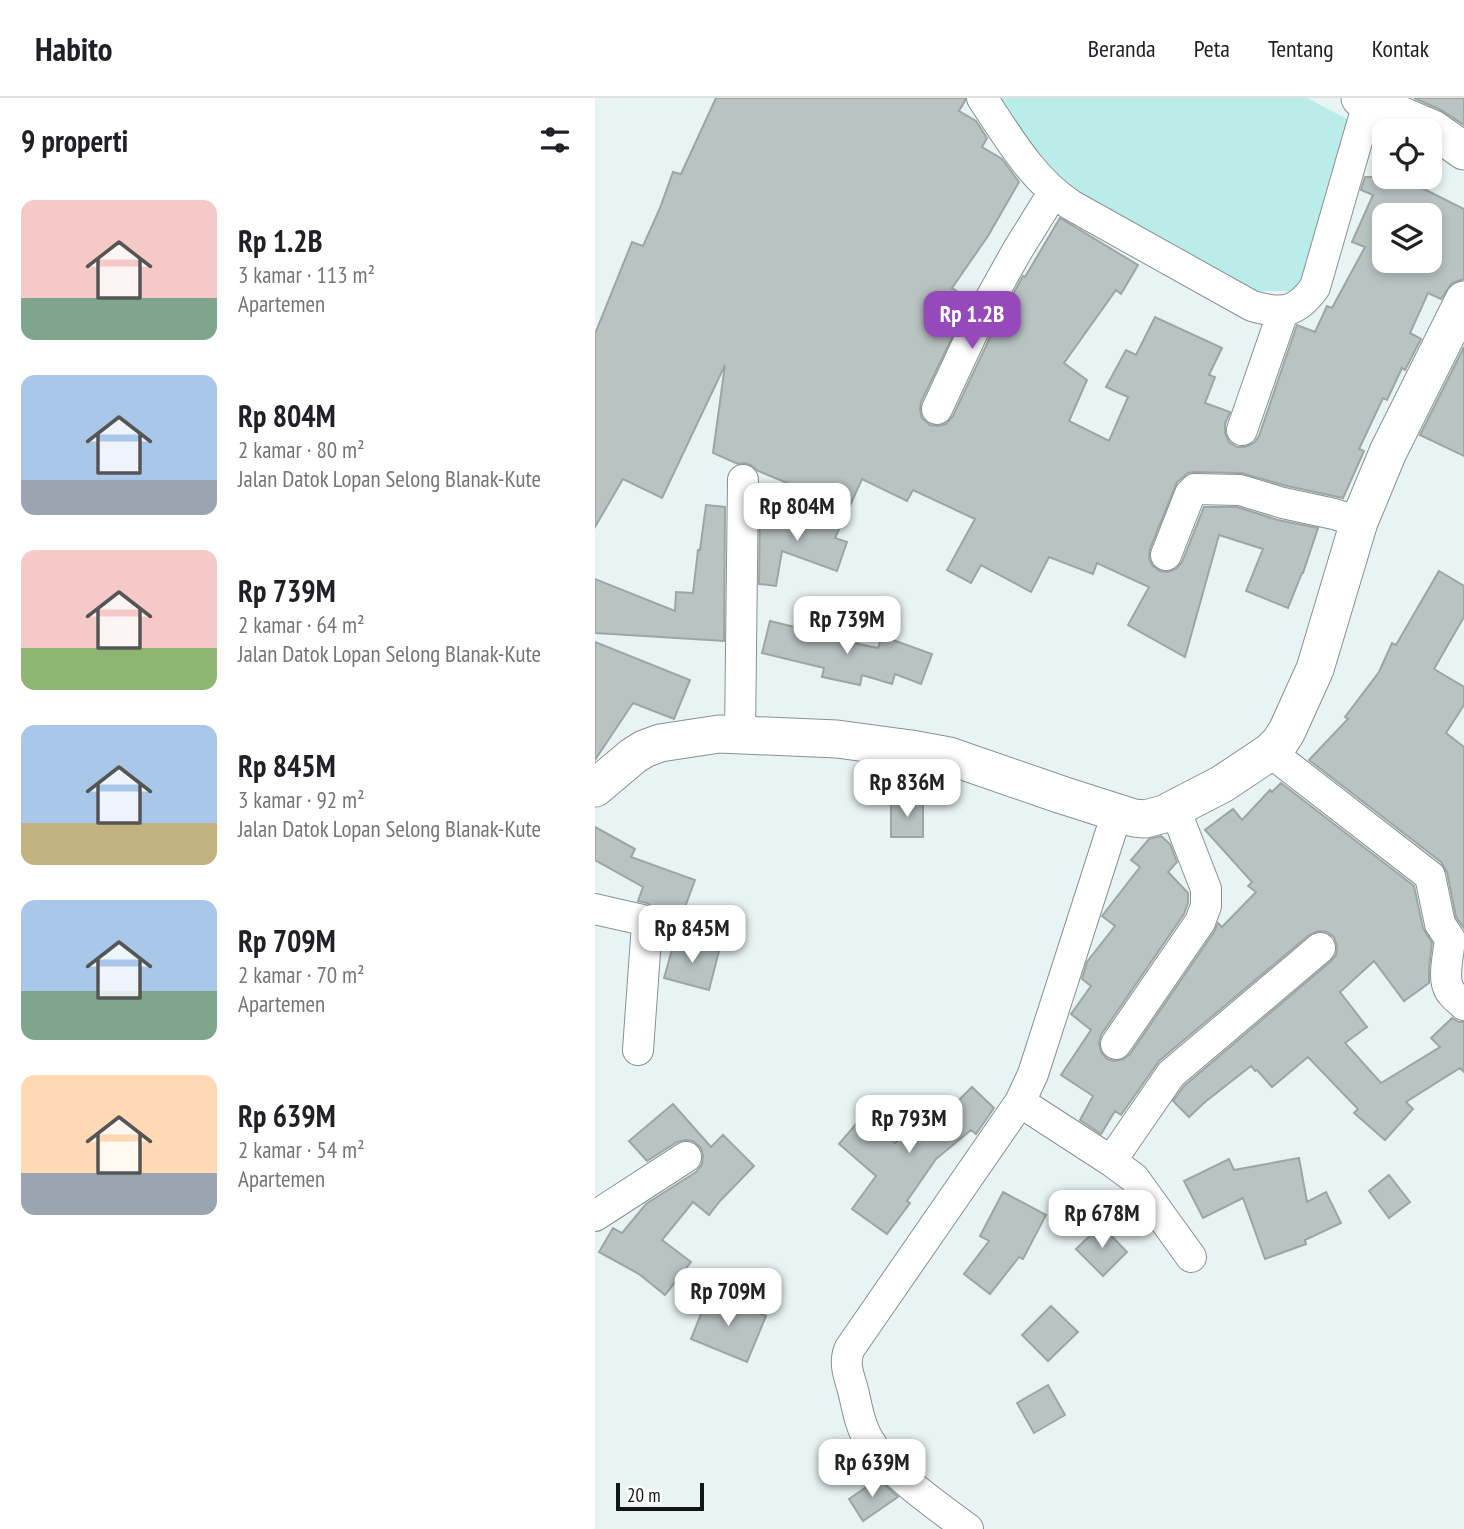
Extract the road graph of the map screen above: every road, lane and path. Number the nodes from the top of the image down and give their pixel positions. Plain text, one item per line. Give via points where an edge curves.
1 (982, 98) edge
2 (1364, 100) edge
3 (1464, 151) edge
4 (1053, 193) junction
5 (1464, 300) edge
6 (1283, 312) junction
7 (937, 409) dead end
8 (1241, 430) dead end
9 (743, 480) dead end
10 (1359, 522) junction
11 (1166, 555) dead end
12 (740, 735) junction
13 (1270, 752) junction
14 (595, 788) edge
15 (1175, 810) junction
16 (1117, 813) junction
17 (595, 909) edge
18 (1320, 948) dead end
19 (1464, 1004) edge
20 (1116, 1044) dead end
21 (638, 1050) dead end
22 (1020, 1102) junction
23 (685, 1157) dead end
24 (1111, 1161) junction
25 (595, 1216) edge
26 (1191, 1257) dead end
27 (968, 1529) edge

1 - 4 street via 1028,166
2 - 3 street via 1433,129
2 - 6 street via 1315,287 1307,298
4 - 6 street via 1252,306
4 - 7 street via 985,309
5 - 10 street via 1388,452
6 - 8 street
9 - 12 street
10 - 11 street via 1240,490 1195,489
10 - 13 street via 1315,669 1287,731
12 - 14 street via 660,743 633,756
12 - 16 street via 838,739 949,756
13 - 15 street
13 - 19 street via 1430,876 1440,924 1450,939 1448,987
15 - 16 street via 1145,819
15 - 20 street via 1206,889 1206,906 1200,922
16 - 22 street
17 - 21 street via 647,924
18 - 24 street via 1171,1074
22 - 24 street
22 - 27 street via 847,1354 857,1410 870,1442 892,1468
23 - 25 street
24 - 26 street via 1134,1178

